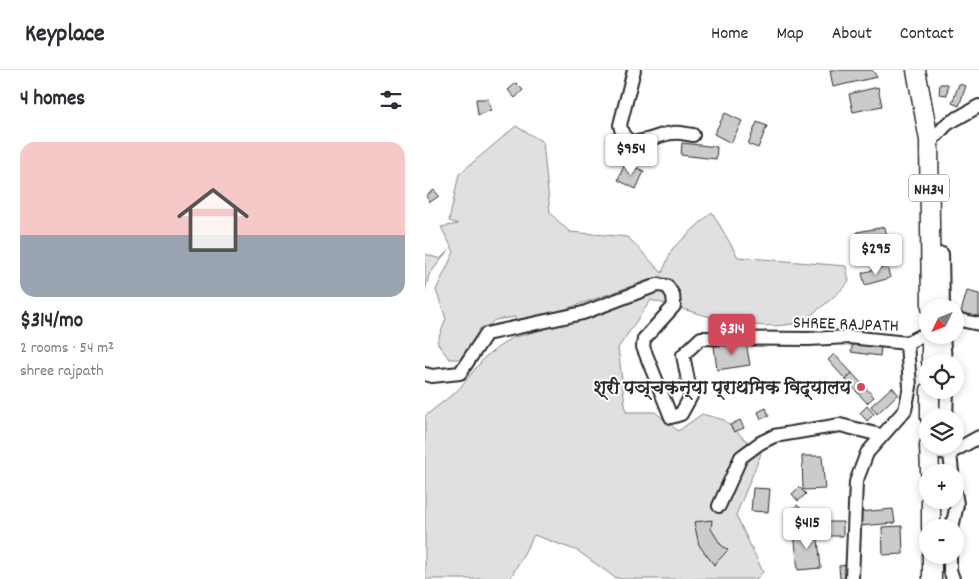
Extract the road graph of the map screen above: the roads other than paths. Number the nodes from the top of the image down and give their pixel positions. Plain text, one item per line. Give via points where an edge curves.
1 (634, 70) edge
2 (916, 70) edge
3 (979, 106) edge
4 (693, 135) dead end
5 (929, 140) junction
6 (942, 254) dead end
7 (931, 299) edge
8 (943, 299) edge
9 (964, 321) edge
10 (979, 324) edge
11 (919, 336) edge
12 (907, 343) junction
13 (425, 374) edge
14 (880, 435) junction
15 (979, 437) edge
16 (964, 443) edge
17 (719, 506) dead end
18 (932, 564) edge
19 (950, 564) edge
20 (852, 579) edge
21 (932, 579) edge
22 (953, 579) edge

1 - 4 street via 620,125 622,134 643,143 672,133
2 - 5 highway, NH34
3 - 5 street via 947,124
5 - 7 highway, NH34
6 - 8 street
9 - 10 street
11 - 12 street, SHREE RAJPATH
12 - 13 street, SHREE RAJPATH via 849,338 701,338 683,355 691,396 681,414 671,417 643,347 644,340 674,306 673,295 667,286 657,285 583,313 486,334 460,373
12 - 14 street via 910,387 905,410
14 - 17 street via 840,425 775,436 741,457
14 - 20 street via 867,452 856,482
15 - 16 street
18 - 21 highway
19 - 22 street

